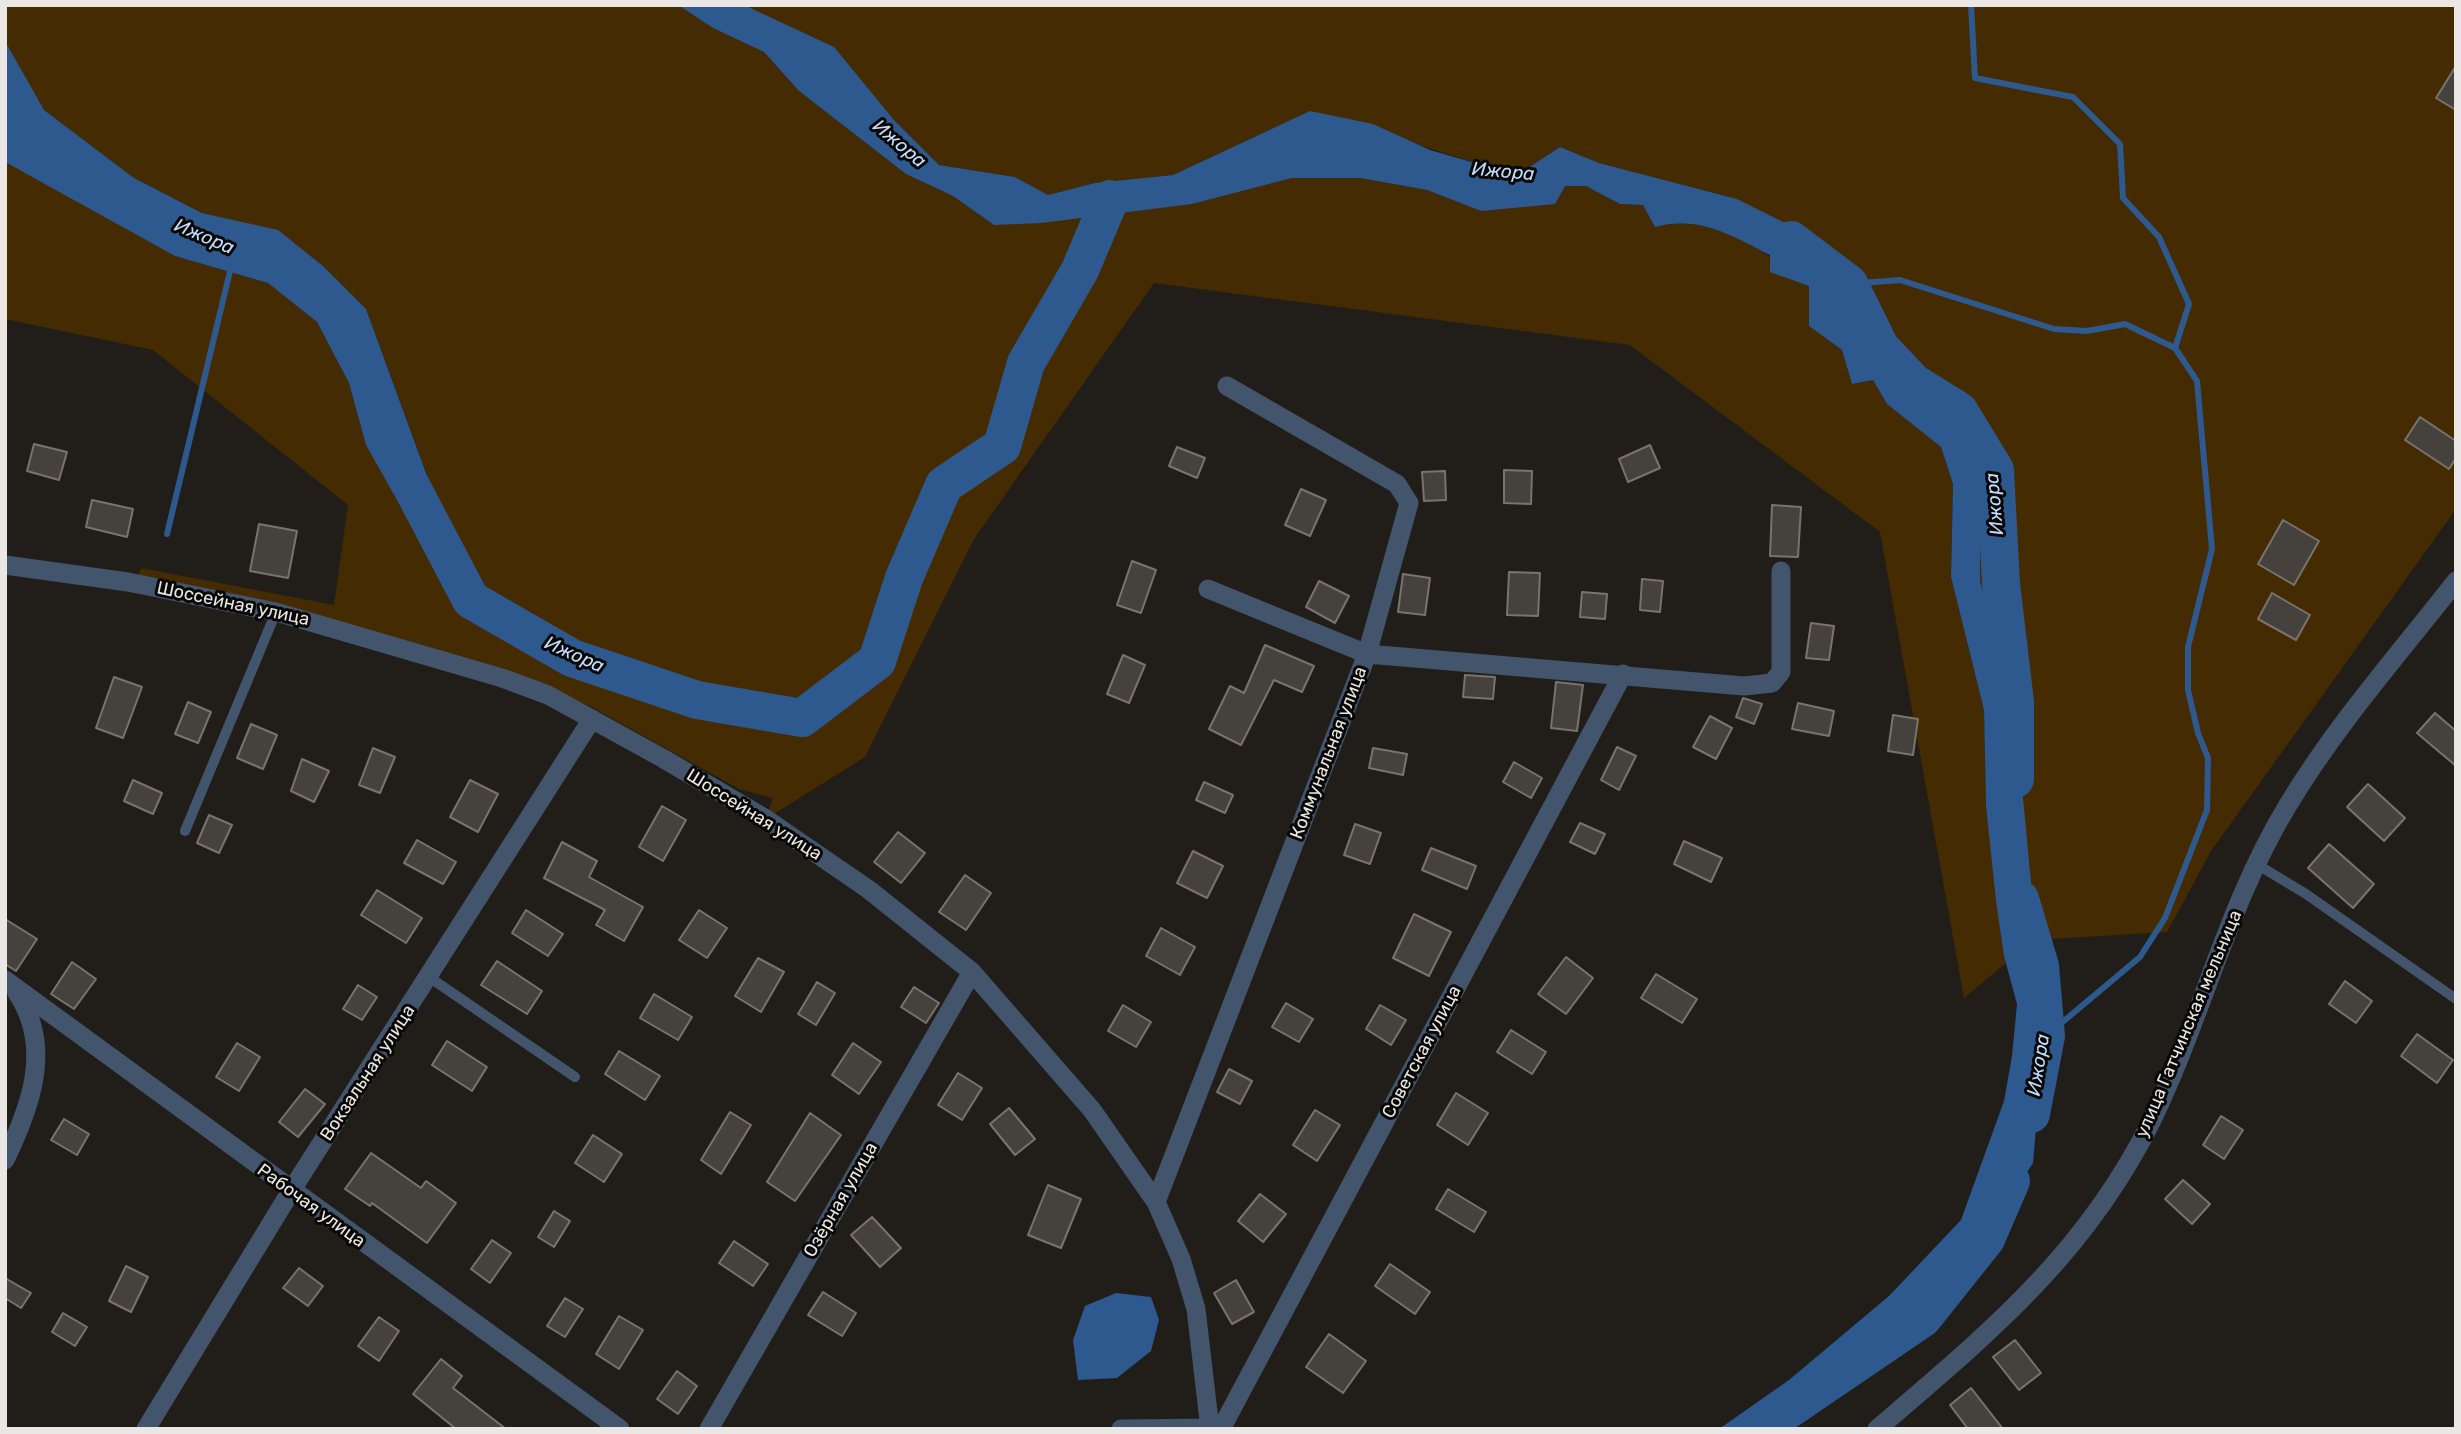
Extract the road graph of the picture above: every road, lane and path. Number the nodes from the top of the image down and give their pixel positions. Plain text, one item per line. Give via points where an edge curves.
1 (1227, 387) dead end
2 (5, 565) edge
3 (1781, 571) dead end
4 (2456, 581) edge
5 (1208, 589) dead end
6 (276, 612) junction
7 (1367, 654) junction
8 (1623, 674) junction
9 (592, 719) junction
10 (186, 831) dead end
11 (2258, 865) junction
12 (972, 972) junction
13 (429, 977) junction
14 (8, 981) edge
15 (2456, 999) edge
16 (575, 1077) dead end
17 (5, 1160) edge
18 (291, 1191) junction
19 (1156, 1202) junction
20 (1213, 1428) edge
21 (146, 1429) edge
22 (620, 1429) edge
23 (709, 1429) edge
24 (1121, 1429) edge
25 (1877, 1429) edge

1 - 7 street, Коммунальная улица via 1397,484 1409,503
2 - 6 street, Шоссейная улица via 128,582
3 - 8 street via 1781,672 1772,683 1744,686
4 - 11 street, улица Гатчинская мельница via 2339,730 2287,806
5 - 7 street
6 - 9 street, Шоссейная улица via 502,678 548,695
6 - 10 lane
7 - 8 street
7 - 19 street, Коммунальная улица
8 - 20 street, Советская улица
9 - 12 street, Шоссейная улица via 766,819 868,889
9 - 13 street, Вокзальная улица
11 - 15 lane
11 - 25 street, улица Гатчинская мельница via 2152,1119 2081,1236 1976,1344
12 - 19 street, Шоссейная улица via 1092,1110
12 - 23 street, Озёрная улица
13 - 16 lane
13 - 18 street, Вокзальная улица
14 - 17 street via 28,1009 35,1030 37,1068 24,1121
14 - 18 street, Рабочая улица
18 - 21 street, Вокзальная улица
18 - 22 street, Рабочая улица
19 - 20 street, Шоссейная улица via 1196,1309
20 - 24 street

